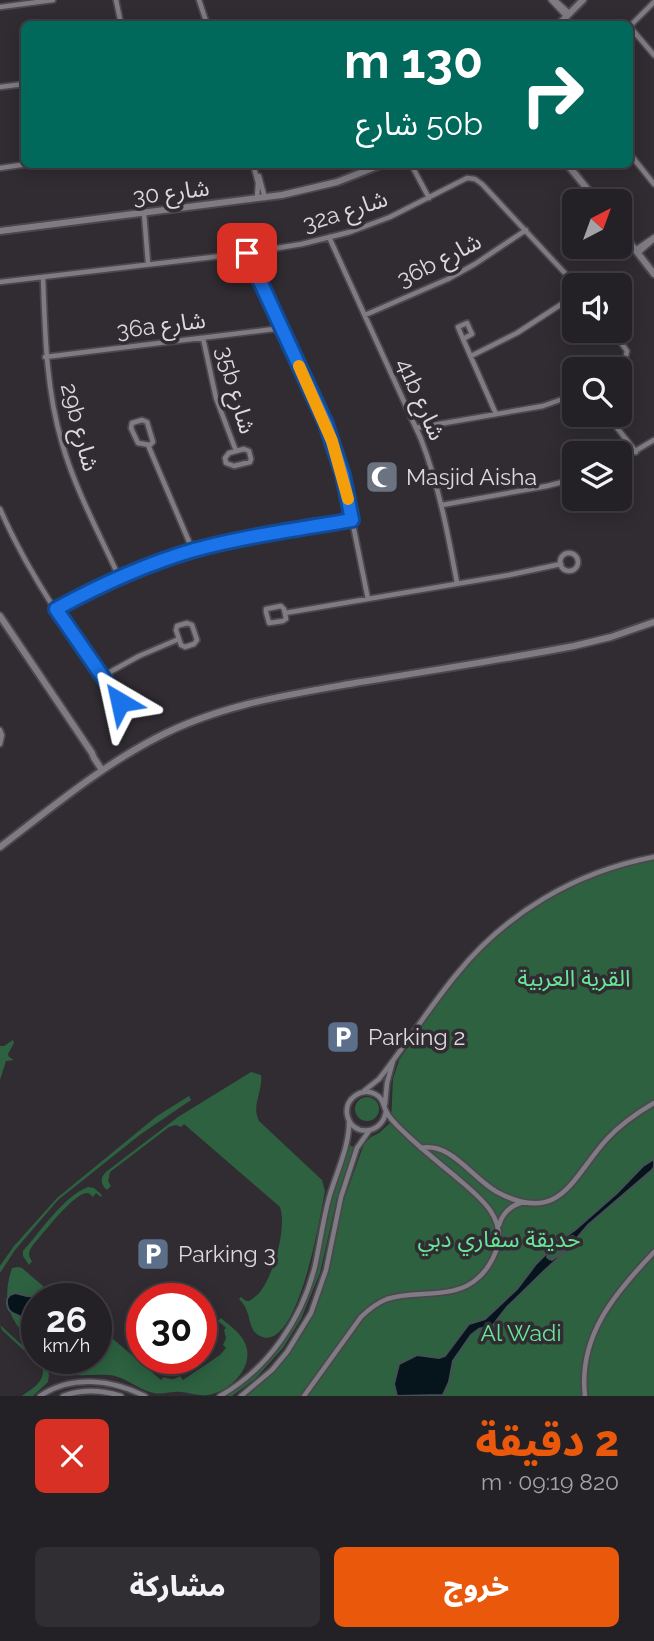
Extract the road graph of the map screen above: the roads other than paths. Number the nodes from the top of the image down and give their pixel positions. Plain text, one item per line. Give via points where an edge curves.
1 (53, 0) edge
2 (116, 0) edge
3 (200, 0) edge
4 (553, 0) edge
5 (583, 0) edge
6 (33, 1) edge
7 (654, 2) edge
8 (0, 7) edge
9 (568, 15) junction
10 (120, 21) edge
11 (206, 21) edge
12 (562, 21) edge
13 (633, 23) edge
14 (633, 30) edge
15 (654, 55) edge
16 (21, 84) edge
17 (0, 87) edge
18 (633, 158) edge
19 (21, 165) edge
20 (0, 168) edge
21 (254, 168) edge
22 (374, 168) edge
23 (413, 168) edge
24 (571, 168) edge
25 (654, 184) edge
26 (588, 189) edge
27 (261, 198) junction
28 (429, 198) junction
29 (144, 213) junction
30 (526, 230) junction
31 (0, 231) edge
32 (329, 237) junction
33 (654, 238) edge
34 (632, 246) edge
35 (636, 251) junction
36 (247, 253) junction
37 (148, 263) junction
38 (565, 273) edge
39 (654, 274) edge
40 (43, 277) junction
41 (0, 282) edge
42 (562, 304) edge
43 (365, 315) junction
44 (282, 328) junction
45 (203, 338) junction
46 (463, 339) dead end
47 (471, 356) junction
48 (46, 357) junction
49 (562, 399) edge
50 (496, 414) junction
51 (616, 427) edge
52 (416, 428) junction
53 (654, 440) edge
54 (148, 445) junction
55 (236, 451) junction
56 (636, 452) junction
57 (632, 454) edge
58 (562, 482) edge
59 (442, 505) junction
60 (0, 509) edge
61 (352, 520) junction
62 (193, 551) junction
63 (561, 564) junction
64 (119, 577) junction
65 (457, 583) junction
66 (368, 599) junction
67 (56, 609) junction
68 (285, 613) junction
69 (0, 616) edge
70 (654, 622) edge
71 (179, 639) junction
72 (101, 677) junction
73 (120, 702) dead end
74 (0, 730) edge
75 (1, 741) edge
76 (104, 769) junction
77 (0, 847) edge
78 (654, 857) edge
79 (394, 1058) junction
80 (362, 1092) junction
81 (654, 1103) edge
82 (386, 1108) junction
83 (349, 1119) junction
84 (369, 1131) junction
85 (421, 1148) junction
86 (526, 1202) junction
87 (499, 1226) junction
88 (654, 1252) edge
89 (40, 1396) edge
90 (63, 1396) edge
91 (121, 1396) edge
92 (145, 1396) edge
93 (220, 1396) edge
94 (241, 1396) edge
95 (304, 1396) edge
96 (585, 1396) edge

1 - 6 street
2 - 10 street
3 - 11 street
4 - 9 street
5 - 9 street
6 - 8 street
7 - 13 street
9 - 12 street
14 - 15 street
16 - 17 street
18 - 25 street
19 - 20 street
21 - 27 street
22 - 27 street, شارع 30 via 319,187
23 - 28 street
24 - 26 street
27 - 29 street, شارع 30
28 - 30 street, 32a شارع via 463,179 475,179
28 - 32 street, 32a شارع via 390,217
29 - 31 street, شارع 30
29 - 37 street
30 - 38 street
30 - 43 street, 36b شارع via 448,279
32 - 36 street, 32a شارع
32 - 43 street, 41b شارع
33 - 35 street
34 - 35 street
35 - 39 street
36 - 37 street, 32a شارع
36 - 44 street
37 - 40 street, 32a شارع
40 - 41 street, 32a شارع
40 - 48 street, 29b شارع
42 - 47 street
43 - 52 street, 41b شارع
44 - 45 street, 36a شارع
44 - 61 street via 332,441
45 - 48 street, 36a شارع
45 - 55 street, 35b شارع via 216,398
46 - 47 street
47 - 50 street
48 - 64 street, 29b شارع via 62,443
49 - 50 street
50 - 52 street
51 - 56 street
52 - 59 street, 41b شارع
53 - 56 street
54 - 54 street via 153,440 147,422 132,422 137,441
54 - 62 street
55 - 55 street via 226,455 228,465 250,462 247,450
56 - 57 street
58 - 59 street
59 - 65 street, 41b شارع
60 - 67 street
61 - 62 street
61 - 66 street
62 - 64 street
63 - 63 street via 565,571 579,565 574,554 562,557
63 - 65 street
64 - 67 street
65 - 66 street
66 - 68 street
67 - 72 street
68 - 68 street via 281,606 269,607 267,621 285,620
69 - 76 street
70 - 76 street via 574,646 239,705 157,737
71 - 71 street via 184,647 196,643 192,625 177,626
71 - 72 street
72 - 73 street
74 - 75 street
76 - 77 street
78 - 79 street via 586,877 544,897 506,924 456,974
79 - 80 street
79 - 82 street
80 - 82 street via 373,1093
80 - 83 street via 349,1103
81 - 86 street via 608,1138 560,1196 547,1202
82 - 84 street via 379,1126
82 - 85 street
83 - 84 street via 357,1128
83 - 93 street via 303,1302 273,1351
84 - 94 street via 357,1147 341,1197 326,1270 311,1313 272,1370
85 - 86 street via 446,1151 494,1190
85 - 87 street via 484,1201
86 - 87 street via 508,1209
87 - 95 street via 495,1255 477,1280 458,1290 390,1298 369,1309
88 - 96 street via 596,1326 586,1361
89 - 92 street via 57,1387 90,1381 117,1384
90 - 91 street via 89,1391

